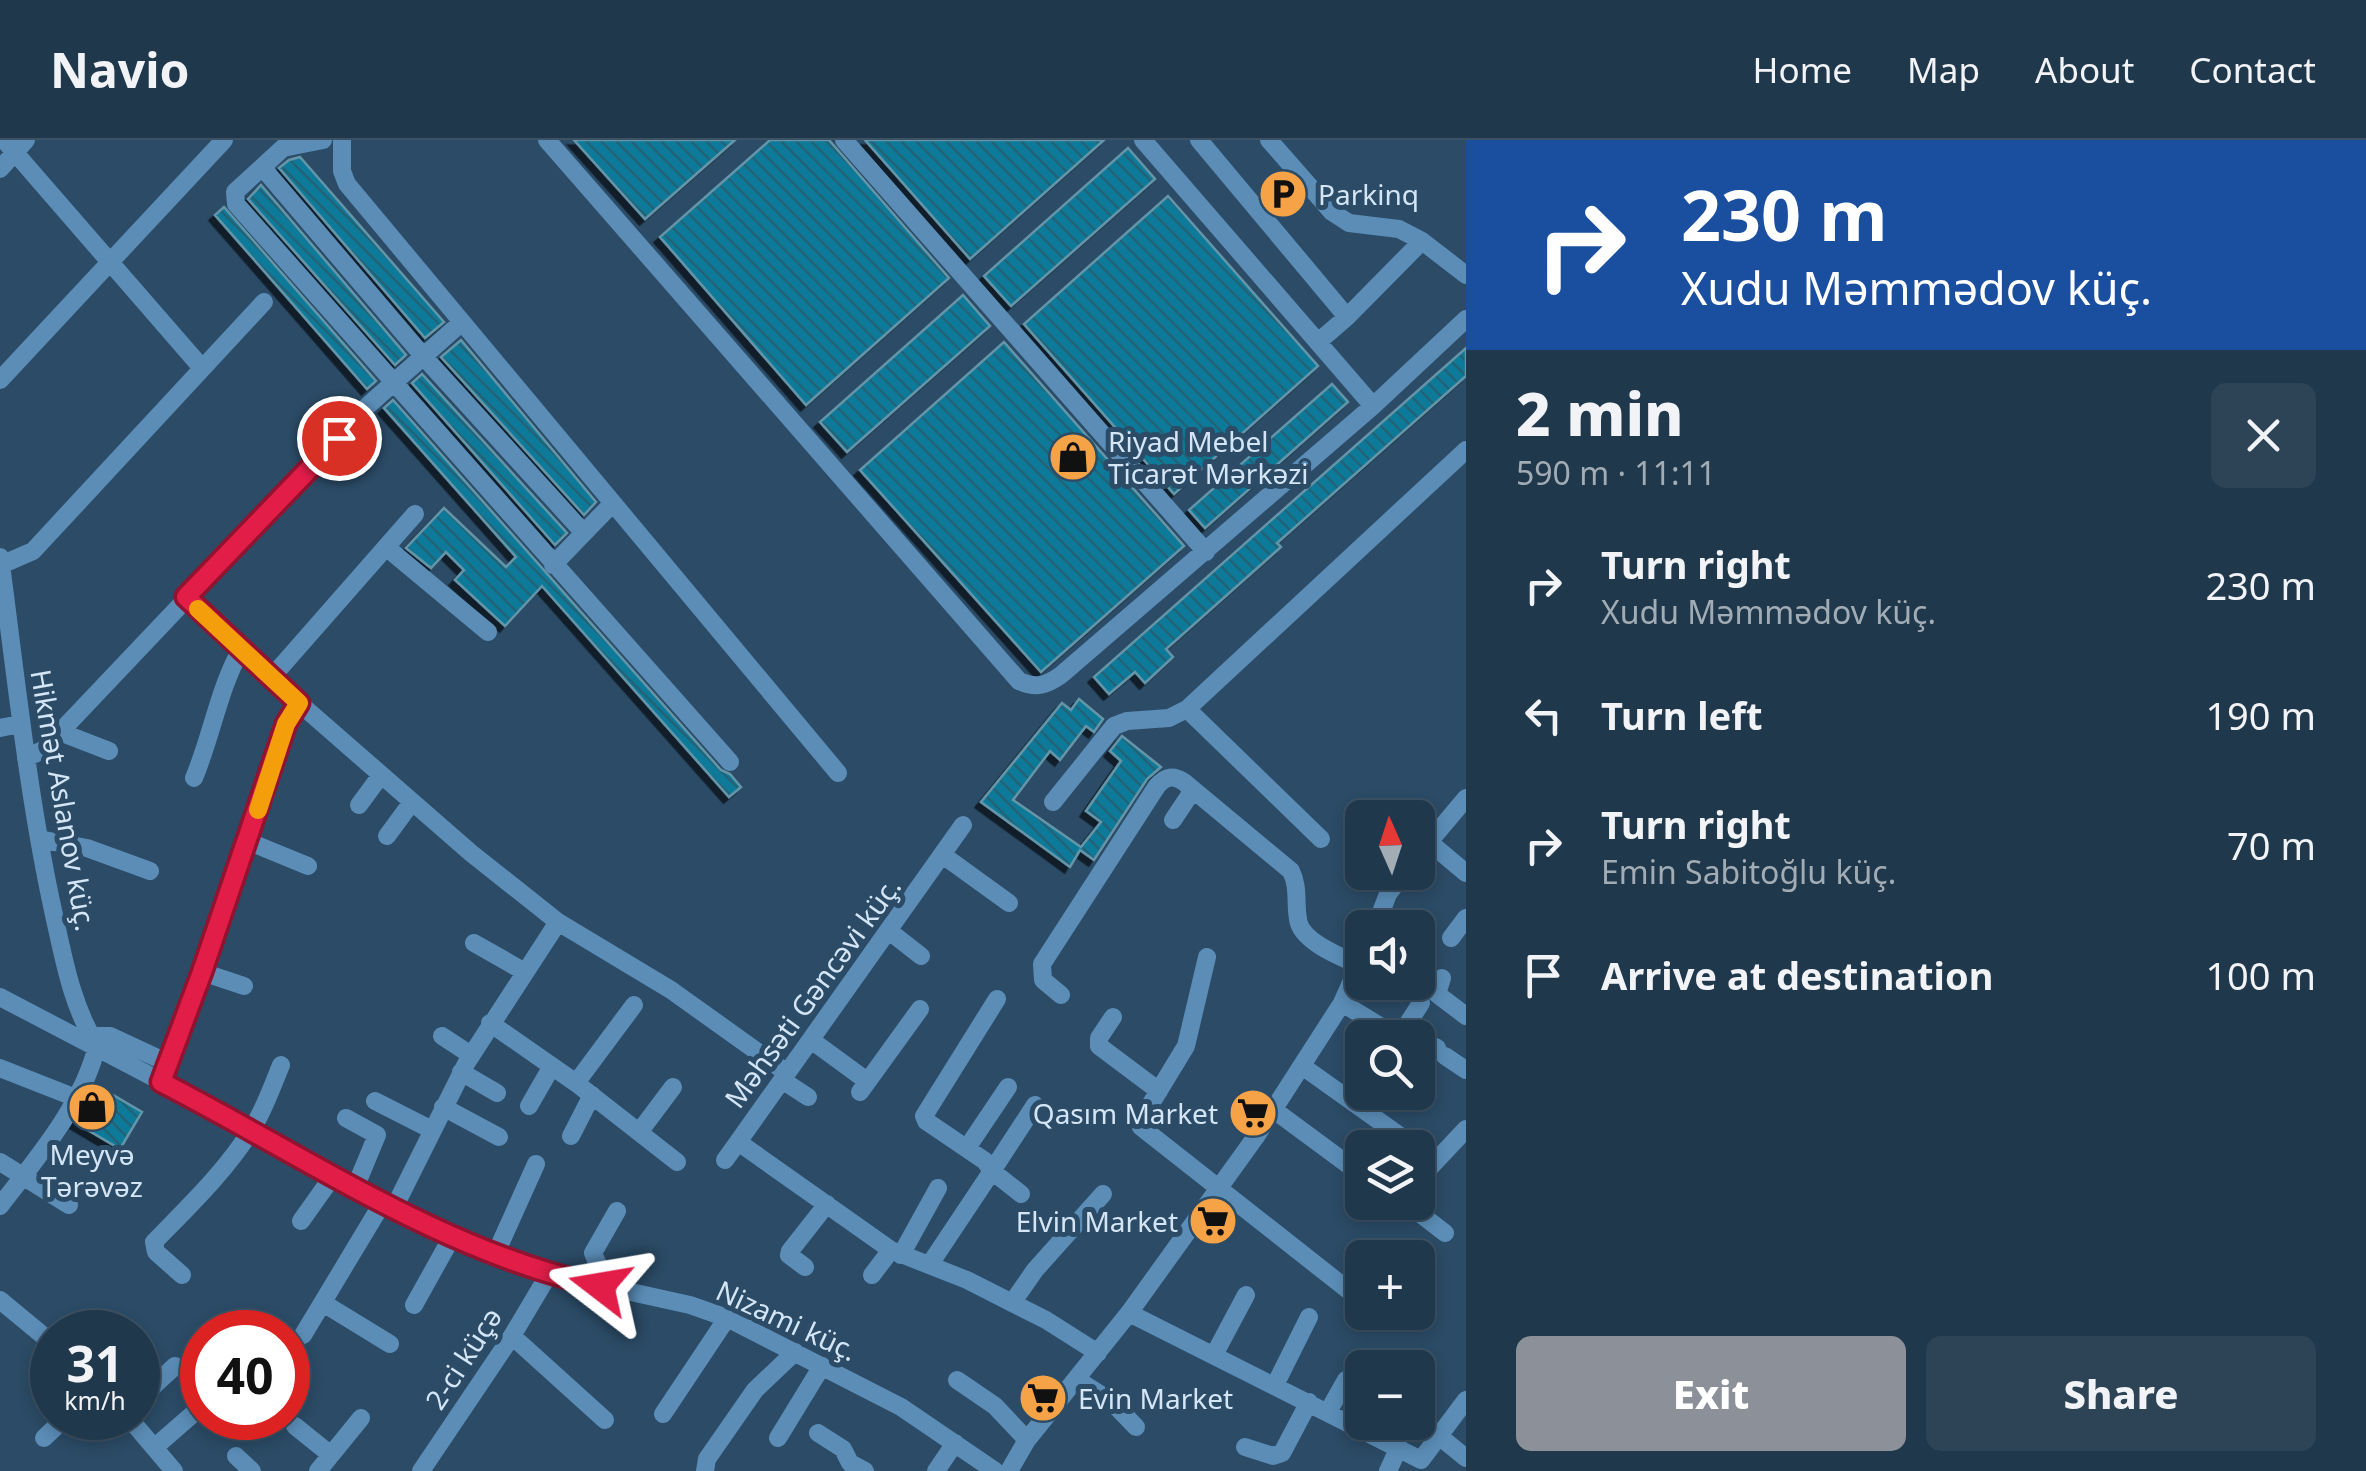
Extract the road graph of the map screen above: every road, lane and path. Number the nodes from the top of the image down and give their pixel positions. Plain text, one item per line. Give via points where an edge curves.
1 (224, 140) edge
2 (323, 140) edge
3 (342, 140) edge
4 (547, 140) edge
5 (844, 140) edge
6 (1143, 140) edge
7 (1199, 140) edge
8 (1269, 140) edge
9 (15, 144) edge
10 (262, 167) junction
11 (0, 169) edge
12 (1422, 241) junction
13 (108, 263) junction
14 (1466, 276) edge
15 (264, 302) dead end
16 (1347, 318) junction
17 (1466, 319) edge
18 (460, 324) junction
19 (1318, 342) junction
20 (424, 357) junction
21 (202, 368) junction
22 (0, 380) edge
23 (394, 383) junction
24 (1373, 406) junction
25 (356, 416) dead end
26 (1466, 450) edge
27 (366, 460) dead end
28 (612, 504) junction
29 (415, 514) dead end
30 (584, 533) junction
31 (386, 548) junction
32 (1206, 552) junction
33 (0, 557) edge
34 (553, 565) junction
35 (1, 566) edge
36 (186, 597) junction
37 (488, 632) dead end
38 (241, 650) junction
39 (271, 678) junction
40 (299, 703) junction
41 (1187, 709) junction
42 (20, 724) junction
43 (0, 728) edge
44 (60, 732) junction
45 (109, 751) dead end
46 (26, 758) junction
47 (730, 762) dead end
48 (838, 773) dead end
49 (381, 775) junction
50 (194, 778) dead end
51 (1193, 790) junction
52 (1466, 798) edge
53 (412, 802) junction
54 (1054, 802) dead end
55 (359, 805) dead end
56 (1173, 820) dead end
57 (963, 824) dead end
58 (388, 836) dead end
59 (1435, 836) edge
60 (39, 839) junction
61 (1320, 839) dead end
62 (247, 840) junction
63 (1435, 855) edge
64 (944, 856) junction
65 (308, 866) dead end
66 (150, 871) dead end
67 (1466, 872) edge
68 (1009, 903) dead end
69 (1466, 918) edge
70 (558, 922) junction
71 (889, 932) junction
72 (1451, 938) dead end
73 (474, 943) dead end
74 (921, 956) dead end
75 (1345, 957) edge
76 (1206, 958) dead end
77 (202, 972) junction
78 (524, 972) junction
79 (1442, 978) dead end
80 (244, 986) dead end
81 (1061, 995) dead end
82 (0, 997) edge
83 (1345, 997) edge
84 (997, 1000) dead end
85 (1342, 1003) junction
86 (1422, 1003) dead end
87 (634, 1005) dead end
88 (920, 1009) dead end
89 (1466, 1016) edge
90 (1113, 1017) dead end
91 (1370, 1020) edge
92 (1417, 1020) edge
93 (490, 1024) junction
94 (442, 1036) dead end
95 (810, 1040) junction
96 (94, 1041) junction
97 (1435, 1049) edge
98 (471, 1055) junction
99 (281, 1066) dead end
100 (552, 1066) junction
101 (1302, 1066) junction
102 (0, 1068) edge
103 (1466, 1070) edge
104 (164, 1072) junction
105 (461, 1072) junction
106 (785, 1077) junction
107 (576, 1083) junction
108 (1008, 1086) dead end
109 (674, 1088) dead end
110 (1158, 1091) junction
111 (497, 1094) dead end
112 (592, 1095) junction
113 (76, 1098) junction
114 (808, 1098) dead end
115 (375, 1101) dead end
116 (1035, 1105) dead end
117 (529, 1106) dead end
118 (443, 1107) junction
119 (1274, 1110) junction
120 (346, 1118) dead end
121 (252, 1129) junction
122 (1466, 1129) edge
123 (432, 1130) junction
124 (1392, 1130) edge
125 (640, 1131) junction
126 (571, 1136) dead end
127 (499, 1137) dead end
128 (738, 1142) junction
129 (967, 1148) junction
130 (725, 1160) dead end
131 (0, 1162) edge
132 (677, 1162) dead end
133 (1345, 1162) edge
134 (1435, 1162) edge
135 (536, 1164) dead end
136 (992, 1171) junction
137 (24, 1175) junction
138 (332, 1176) junction
139 (355, 1188) junction
140 (938, 1188) dead end
141 (1219, 1190) junction
142 (1022, 1194) dead end
143 (1103, 1194) dead end
144 (826, 1204) junction
145 (69, 1205) dead end
146 (388, 1205) junction
147 (0, 1206) edge
148 (617, 1211) dead end
149 (1428, 1220) edge
150 (301, 1222) dead end
151 (1445, 1233) dead end
152 (453, 1235) junction
153 (496, 1253) junction
154 (896, 1253) junction
155 (930, 1264) junction
156 (805, 1267) dead end
157 (548, 1274) junction
158 (182, 1275) dead end
159 (872, 1275) dead end
160 (600, 1286) junction
161 (1345, 1287) edge
162 (1246, 1294) dead end
163 (0, 1300) edge
164 (323, 1303) junction
165 (1012, 1304) junction
166 (414, 1305) dead end
167 (1129, 1313) junction
168 (1309, 1317) dead end
169 (726, 1318) junction
170 (310, 1324) edge
171 (30, 1325) edge
172 (512, 1336) junction
173 (390, 1344) dead end
174 (795, 1352) junction
175 (1098, 1353) junction
176 (1214, 1355) junction
177 (175, 1366) dead end
178 (822, 1366) junction
179 (1076, 1379) junction
180 (160, 1380) edge
181 (957, 1380) dead end
182 (1345, 1382) edge
183 (1275, 1385) junction
184 (1466, 1400) edge
185 (1308, 1402) junction
186 (1328, 1412) junction
187 (663, 1414) dead end
188 (361, 1418) dead end
189 (605, 1420) dead end
190 (180, 1425) edge
191 (1136, 1427) dead end
192 (818, 1433) dead end
193 (1438, 1436) junction
194 (778, 1438) dead end
195 (310, 1439) edge
196 (147, 1440) edge
197 (1027, 1440) junction
198 (955, 1443) junction
199 (1244, 1447) dead end
200 (1399, 1447) junction
201 (154, 1448) junction
202 (236, 1456) dead end
203 (330, 1456) junction
204 (1466, 1458) edge
205 (1426, 1465) edge
206 (430, 1468) edge
207 (174, 1471) edge
208 (252, 1471) edge
209 (318, 1471) edge
210 (705, 1471) edge
211 (865, 1471) edge
212 (936, 1471) edge
213 (994, 1471) edge
214 (1009, 1471) edge
215 (1388, 1471) edge

1 - 13 street
2 - 10 street via 283,148
3 - 18 street via 347,184
4 - 32 street via 1020,681 1050,683
5 - 32 street
6 - 19 street
7 - 16 street
8 - 12 street via 1332,212 1349,223 1399,230
9 - 11 street
9 - 13 street
10 - 20 street
10 - 23 street via 234,192 236,204
12 - 14 street
12 - 16 street
13 - 21 street
13 - 22 street
15 - 21 street
16 - 19 street
17 - 24 street
18 - 20 street
18 - 28 street
19 - 24 street
20 - 23 street
20 - 30 street
21 - 35 street via 33,551
23 - 25 street
23 - 34 street
24 - 32 street
26 - 41 street
27 - 36 street via 350,438 339,438
28 - 30 street
28 - 48 street
29 - 31 street
30 - 34 street
31 - 37 street
31 - 39 street
33 - 35 street, Hikmət Aslanov küç.
34 - 47 street
35 - 42 street, Hikmət Aslanov küç.
36 - 38 street
36 - 44 street
38 - 39 street
38 - 50 street
39 - 40 street
40 - 49 street
40 - 62 street
41 - 54 street via 1169,718 1120,722
41 - 61 street
42 - 43 street
42 - 46 street, Hikmət Aslanov küç.
44 - 45 street
44 - 46 street
46 - 60 street, Hikmət Aslanov küç.
49 - 53 street
49 - 55 street
51 - 56 street
51 - 75 street via 1292,871 1299,926
51 - 81 street via 1176,777 1162,780 1052,946 1041,974
52 - 59 street
53 - 58 street
53 - 70 street
57 - 64 street, Məhsəti Gəncəvi küç.
60 - 66 street
60 - 96 street, Hikmət Aslanov küç. via 66,970
62 - 65 street
62 - 77 street
63 - 67 street
64 - 68 street
64 - 71 street, Məhsəti Gəncəvi küç.
69 - 72 street
70 - 78 street
70 - 106 street via 671,990
71 - 74 street
71 - 95 street, Məhsəti Gəncəvi küç.
73 - 78 street
76 - 110 street via 1186,1046
77 - 80 street
77 - 104 street
78 - 93 street
79 - 89 street via 1437,994
82 - 96 street, Nizami küç.
83 - 85 street
84 - 129 street via 924,1116
85 - 91 street
85 - 101 street
86 - 92 street
87 - 107 street
88 - 95 street via 864,1086
90 - 110 street via 1099,1046
93 - 98 street
93 - 100 street
94 - 98 street
95 - 106 street, Məhsəti Gəncəvi küç.
96 - 104 street, Nizami küç.
96 - 113 street
97 - 103 street
98 - 105 street
99 - 121 street
100 - 107 street
100 - 117 street
101 - 119 street
101 - 124 street
102 - 113 street
104 - 121 street, Nizami küç.
105 - 111 street
105 - 118 street
106 - 114 street
106 - 128 street, Məhsəti Gəncəvi küç.
107 - 112 street
108 - 129 street
109 - 125 street
110 - 141 street via 1140,1127
112 - 125 street
112 - 126 street
113 - 137 street
115 - 123 street
116 - 136 street
118 - 123 street
118 - 127 street
119 - 133 street
119 - 141 street
120 - 139 street via 376,1136
121 - 138 street, Nizami küç.
121 - 158 street via 213,1182 154,1242
122 - 134 street
123 - 146 street
125 - 132 street
128 - 130 street
128 - 144 street, Məhsəti Gəncəvi küç.
129 - 136 street
131 - 137 street
135 - 153 street
136 - 142 street
136 - 155 street
137 - 145 street
137 - 147 street
138 - 139 street, Nizami küç.
138 - 150 street
139 - 146 street, Nizami küç.
140 - 154 street
141 - 161 street
141 - 167 street
143 - 165 street
144 - 154 street, Məhsəti Gəncəvi küç.
144 - 156 street via 790,1251
146 - 152 street, Nizami küç.
146 - 164 street
148 - 160 street via 592,1253
149 - 151 street
152 - 153 street, Nizami küç.
152 - 166 street
153 - 157 street, Nizami küç.
154 - 155 street, Məhsəti Gəncəvi küç.
154 - 159 street
155 - 165 street, Məhsəti Gəncəvi küç.
157 - 160 street, Nizami küç.
157 - 172 street, 2-ci küçə
160 - 169 street, Nizami küç.
162 - 176 street
163 - 171 street
164 - 170 street
164 - 173 street
165 - 175 street, Məhsəti Gəncəvi küç.
167 - 175 street
167 - 176 street
168 - 183 street
169 - 174 street, Nizami küç.
169 - 187 street
172 - 189 street
172 - 206 street, 2-ci küçə
174 - 178 street, Nizami küç.
174 - 210 street via 755,1390
175 - 179 street
176 - 183 street
177 - 180 street
178 - 194 street
178 - 198 street, Nizami küç.
179 - 191 street
179 - 197 street
181 - 197 street
182 - 186 street
183 - 185 street
184 - 193 street
185 - 186 street
185 - 199 street via 1282,1453
186 - 200 street
188 - 203 street
190 - 201 street
192 - 211 street
193 - 204 street
193 - 205 street
195 - 203 street
196 - 201 street
197 - 214 street
198 - 212 street
198 - 213 street, Nizami küç.
200 - 205 street
200 - 215 street
201 - 207 street
202 - 208 street
203 - 209 street

